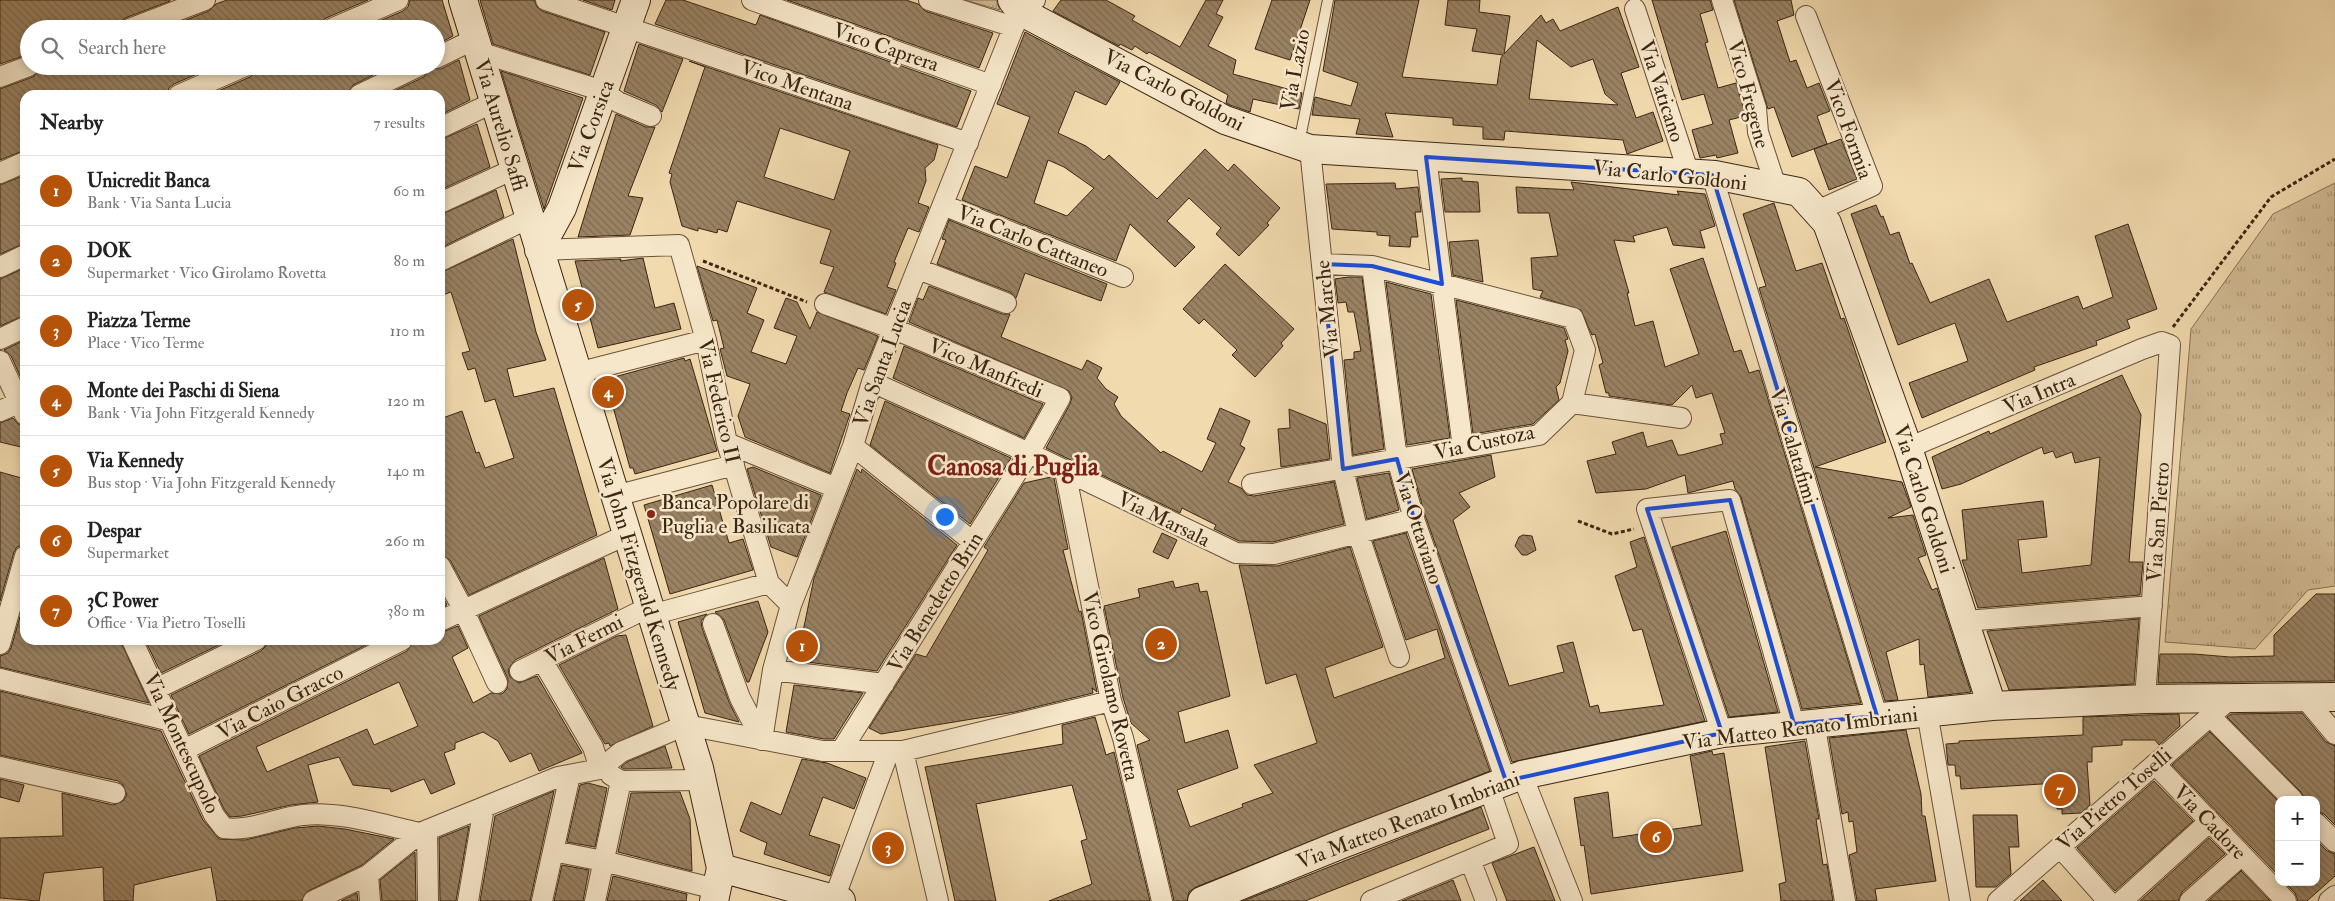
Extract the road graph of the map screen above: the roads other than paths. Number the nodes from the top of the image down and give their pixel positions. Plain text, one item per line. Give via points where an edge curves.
1 (205, 0) edge
2 (398, 0) edge
3 (463, 0) edge
4 (546, 0) edge
5 (636, 0) edge
6 (929, 0) edge
7 (1328, 0) edge
8 (1722, 0) edge
9 (756, 1) edge
10 (1635, 9) dead end
11 (1021, 10) edge
12 (1806, 16) dead end
13 (153, 20) edge
14 (352, 20) edge
15 (626, 26) junction
16 (477, 46) junction
17 (445, 55) edge
18 (20, 69) edge
19 (225, 75) edge
20 (400, 75) edge
21 (0, 77) edge
22 (991, 84) junction
23 (190, 90) edge
24 (369, 90) edge
25 (603, 91) junction
26 (494, 102) junction
27 (651, 116) dead end
28 (445, 126) edge
29 (968, 144) junction
30 (1304, 148) junction
31 (1426, 157) junction
32 (20, 164) edge
33 (514, 169) junction
34 (0, 173) edge
35 (1700, 174) junction
36 (1776, 188) junction
37 (445, 202) edge
38 (943, 205) junction
39 (1817, 211) junction
40 (530, 218) junction
41 (539, 250) junction
42 (20, 257) edge
43 (445, 259) edge
44 (1322, 264) junction
45 (1372, 266) junction
46 (0, 267) edge
47 (918, 269) junction
48 (1123, 277) dead end
49 (1442, 284) junction
50 (1006, 303) dead end
51 (825, 304) road end
52 (20, 329) edge
53 (894, 329) junction
54 (0, 339) edge
55 (706, 340) junction
56 (2166, 344) joint
57 (0, 361) edge
58 (577, 373) junction
59 (872, 382) junction
60 (20, 400) edge
61 (1572, 403) junction
62 (20, 407) edge
63 (0, 412) edge
64 (1681, 418) dead end
65 (726, 444) junction
66 (852, 446) junction
67 (1463, 448) junction
68 (1908, 448) junction
69 (1028, 453) junction
70 (1397, 459) junction
71 (734, 465) junction
72 (1343, 469) junction
73 (1065, 471) junction
74 (1252, 484) dead end
75 (836, 488) junction
76 (614, 496) junction
77 (1414, 519) junction
78 (1358, 533) junction
79 (626, 535) junction
80 (973, 542) junction
81 (20, 572) edge
82 (445, 575) edge
83 (769, 583) junction
84 (13, 595) edge
85 (791, 605) junction
86 (2152, 606) junction
87 (463, 609) junction
88 (650, 611) junction
89 (445, 618) edge
90 (1965, 621) junction
91 (713, 624) dead end
92 (0, 644) edge
93 (134, 645) edge
94 (246, 645) edge
95 (392, 645) edge
96 (1399, 657) dead end
97 (542, 660) junction
98 (773, 670) junction
99 (520, 671) dead end
100 (0, 679) edge
101 (497, 682) dead end
102 (884, 684) junction
103 (156, 689) junction
104 (2304, 697) junction
105 (2335, 697) edge
106 (2230, 698) junction
107 (2145, 699) junction
108 (1110, 702) junction
109 (1992, 706) junction
110 (1927, 712) junction
111 (1876, 716) junction
112 (2210, 716) junction
113 (171, 721) junction
114 (1804, 723) junction
115 (686, 725) junction
116 (1722, 733) junction
117 (2335, 734) edge
118 (762, 740) junction
119 (184, 750) junction
120 (841, 751) junction
121 (896, 751) junction
122 (2155, 764) junction
123 (0, 766) edge
124 (600, 769) junction
125 (570, 775) junction
126 (702, 780) junction
127 (621, 781) junction
128 (1506, 781) junction
129 (115, 793) dead end
130 (2289, 796) edge
131 (484, 807) junction
132 (2210, 821) junction
133 (2320, 828) edge
134 (423, 832) junction
135 (2335, 842) edge
136 (2060, 848) junction
137 (553, 851) junction
138 (2242, 854) junction
139 (604, 860) junction
140 (1470, 860) junction
141 (368, 875) junction
142 (717, 886) edge
143 (2335, 896) edge
144 (838, 900) edge
145 (313, 901) edge
146 (370, 901) edge
147 (428, 901) edge
148 (468, 901) edge
149 (542, 901) edge
150 (595, 901) edge
151 (938, 901) edge
152 (1162, 901) edge
153 (1202, 901) edge
154 (1371, 901) edge
155 (1486, 901) edge
156 (1572, 901) edge
157 (1845, 901) edge
158 (1960, 901) edge
159 (1998, 901) edge
160 (2108, 901) edge
161 (2122, 901) edge
162 (2190, 901) edge
163 (2286, 901) edge
164 (2329, 901) edge

1 - 13 street
2 - 14 street
3 - 16 street, Via Aurelio Saffi
4 - 15 street, Vico Mentana
5 - 15 street, Via Corsica
6 - 11 street
7 - 30 lane, Via Lazio
8 - 36 street, Vico Fregene via 1756,108 1758,132
9 - 22 street, Vico Caprera
10 - 35 street, Via Vaticano
11 - 22 street, Via Santa Lucia
11 - 30 street, Via Carlo Goldoni via 1225,120
12 - 39 street, Vico Formia via 1872,186
15 - 25 street, Via Corsica
15 - 29 street, Vico Mentana
16 - 17 street
16 - 25 street
16 - 26 street, Via Aurelio Saffi
18 - 21 street
19 - 23 street
20 - 24 street
22 - 29 street, Via Santa Lucia
25 - 27 street via 618,102
25 - 41 street, Via Corsica via 562,208
26 - 28 street
26 - 33 street, Via Aurelio Saffi
29 - 38 street, Via Santa Lucia
30 - 31 street, Via Carlo Goldoni
30 - 44 street, Via Marche
31 - 35 street, Via Carlo Goldoni
31 - 49 street
32 - 34 street
33 - 37 street
33 - 40 street, Via Aurelio Saffi
35 - 36 street, Via Carlo Goldoni
35 - 111 street, Via Calatafimi
36 - 39 street, Via Carlo Goldoni via 1799,192
38 - 47 street, Via Santa Lucia
38 - 48 street, Via Carlo Cattaneo
39 - 68 street, Via Carlo Goldoni via 1827,223
40 - 41 street, Via Aurelio Saffi
40 - 43 street
41 - 55 street, Via Federico II via 680,250
41 - 58 street, Via John Fitzgerald Kennedy
42 - 46 street
44 - 45 street
44 - 72 street, Via Marche
45 - 49 street
45 - 70 street, Via Ottaviano
47 - 50 street
47 - 53 street, Via Santa Lucia
49 - 61 street via 1573,318 1585,350
49 - 67 street
51 - 53 street, Vico Manfredi
52 - 54 street
53 - 59 street, Via Santa Lucia
53 - 69 street, Vico Manfredi via 1060,398
55 - 58 street
55 - 65 street, Via Federico II
56 - 68 street, Via Intra
56 - 86 street, Via San Pietro
57 - 60 street
58 - 76 street, Via John Fitzgerald Kennedy
59 - 66 street, Via Santa Lucia
59 - 69 street, Via Marsala
61 - 64 street
61 - 67 street, Via Custoza via 1539,435
62 - 63 street
65 - 71 street, Via Federico II
65 - 75 street
66 - 75 street, Via Santa Lucia
66 - 80 street
67 - 70 street, Via Custoza
68 - 90 street, Via Carlo Goldoni
69 - 73 street, Via Marsala
69 - 80 street, Via Benedetto Brin
70 - 72 street, Via Custoza
70 - 77 street, Via Ottaviano
71 - 76 street
71 - 83 street, Via Federico II
72 - 74 street, Via Custoza
72 - 78 street, Via Marche
73 - 78 street, Via Marsala via 1236,553 1274,554
73 - 108 street, Vico Girolamo Rovetta
75 - 85 street, Via Santa Lucia
76 - 79 street, Via John Fitzgerald Kennedy
77 - 78 street, Via Marsala
77 - 128 street, Via Ottaviano
78 - 96 street, Via Marche
79 - 87 street
79 - 88 street, Via John Fitzgerald Kennedy
80 - 102 street, Via Benedetto Brin
81 - 84 street
82 - 87 street
83 - 85 street, Via Federico II
83 - 88 street, Via Fermi
84 - 92 street
85 - 98 street, Via Santa Lucia
86 - 90 street
86 - 107 street, Via San Pietro
87 - 89 street
87 - 101 street
88 - 97 street, Via Fermi
88 - 115 street, Via John Fitzgerald Kennedy
90 - 109 street, Via Carlo Goldoni
91 - 118 street via 740,698
93 - 103 street, Via Montescupolo
94 - 103 street
95 - 119 street, Via Caio Gracco
97 - 99 street, Via Fermi
97 - 124 street via 593,747
98 - 102 street
98 - 118 street, Via Santa Lucia
100 - 113 street
102 - 120 street, Via Benedetto Brin
103 - 113 street, Via Montescupolo
104 - 105 street, Via Matteo Renato Imbriani
104 - 106 street, Via Matteo Renato Imbriani
104 - 117 street
106 - 107 street, Via Matteo Renato Imbriani
106 - 112 street, Via Pietro Toselli
107 - 109 street, Via Matteo Renato Imbriani
108 - 121 street
108 - 152 street, Vico Girolamo Rovetta via 1123,738
109 - 110 street, Via Matteo Renato Imbriani
110 - 111 street, Via Matteo Renato Imbriani
110 - 158 street
111 - 114 street, Via Matteo Renato Imbriani
112 - 122 street, Via Pietro Toselli
112 - 130 street
113 - 119 street, Via Montescupolo
114 - 116 street, Via Matteo Renato Imbriani
114 - 116 street via 1730,500 1647,509
114 - 157 street
115 - 118 street
115 - 124 street via 621,752
115 - 126 street, Via John Fitzgerald Kennedy
116 - 128 street, Via Matteo Renato Imbriani
118 - 120 street via 822,751
119 - 134 street, Via Montescupolo via 214,815 224,828 236,830 301,815 330,814
120 - 121 street
121 - 144 street
121 - 151 street
122 - 132 street, Via Cadore
122 - 136 street, Via Pietro Toselli
123 - 129 street
124 - 125 street
124 - 127 street
125 - 131 street
125 - 137 street
126 - 127 street
126 - 142 street, Via John Fitzgerald Kennedy
127 - 139 street
128 - 140 street via 1508,844
128 - 153 street, Via Matteo Renato Imbriani
128 - 156 street
131 - 134 street
131 - 148 street
132 - 138 street, Via Cadore
132 - 161 street
133 - 135 street
134 - 141 street
134 - 147 street
136 - 159 street, Via Pietro Toselli
136 - 160 street
137 - 139 street
137 - 149 street
138 - 162 street
138 - 163 street, Via Cadore
139 - 142 street
139 - 150 street
140 - 154 street
140 - 155 street
141 - 145 street
141 - 146 street
142 - 144 street
143 - 164 street

